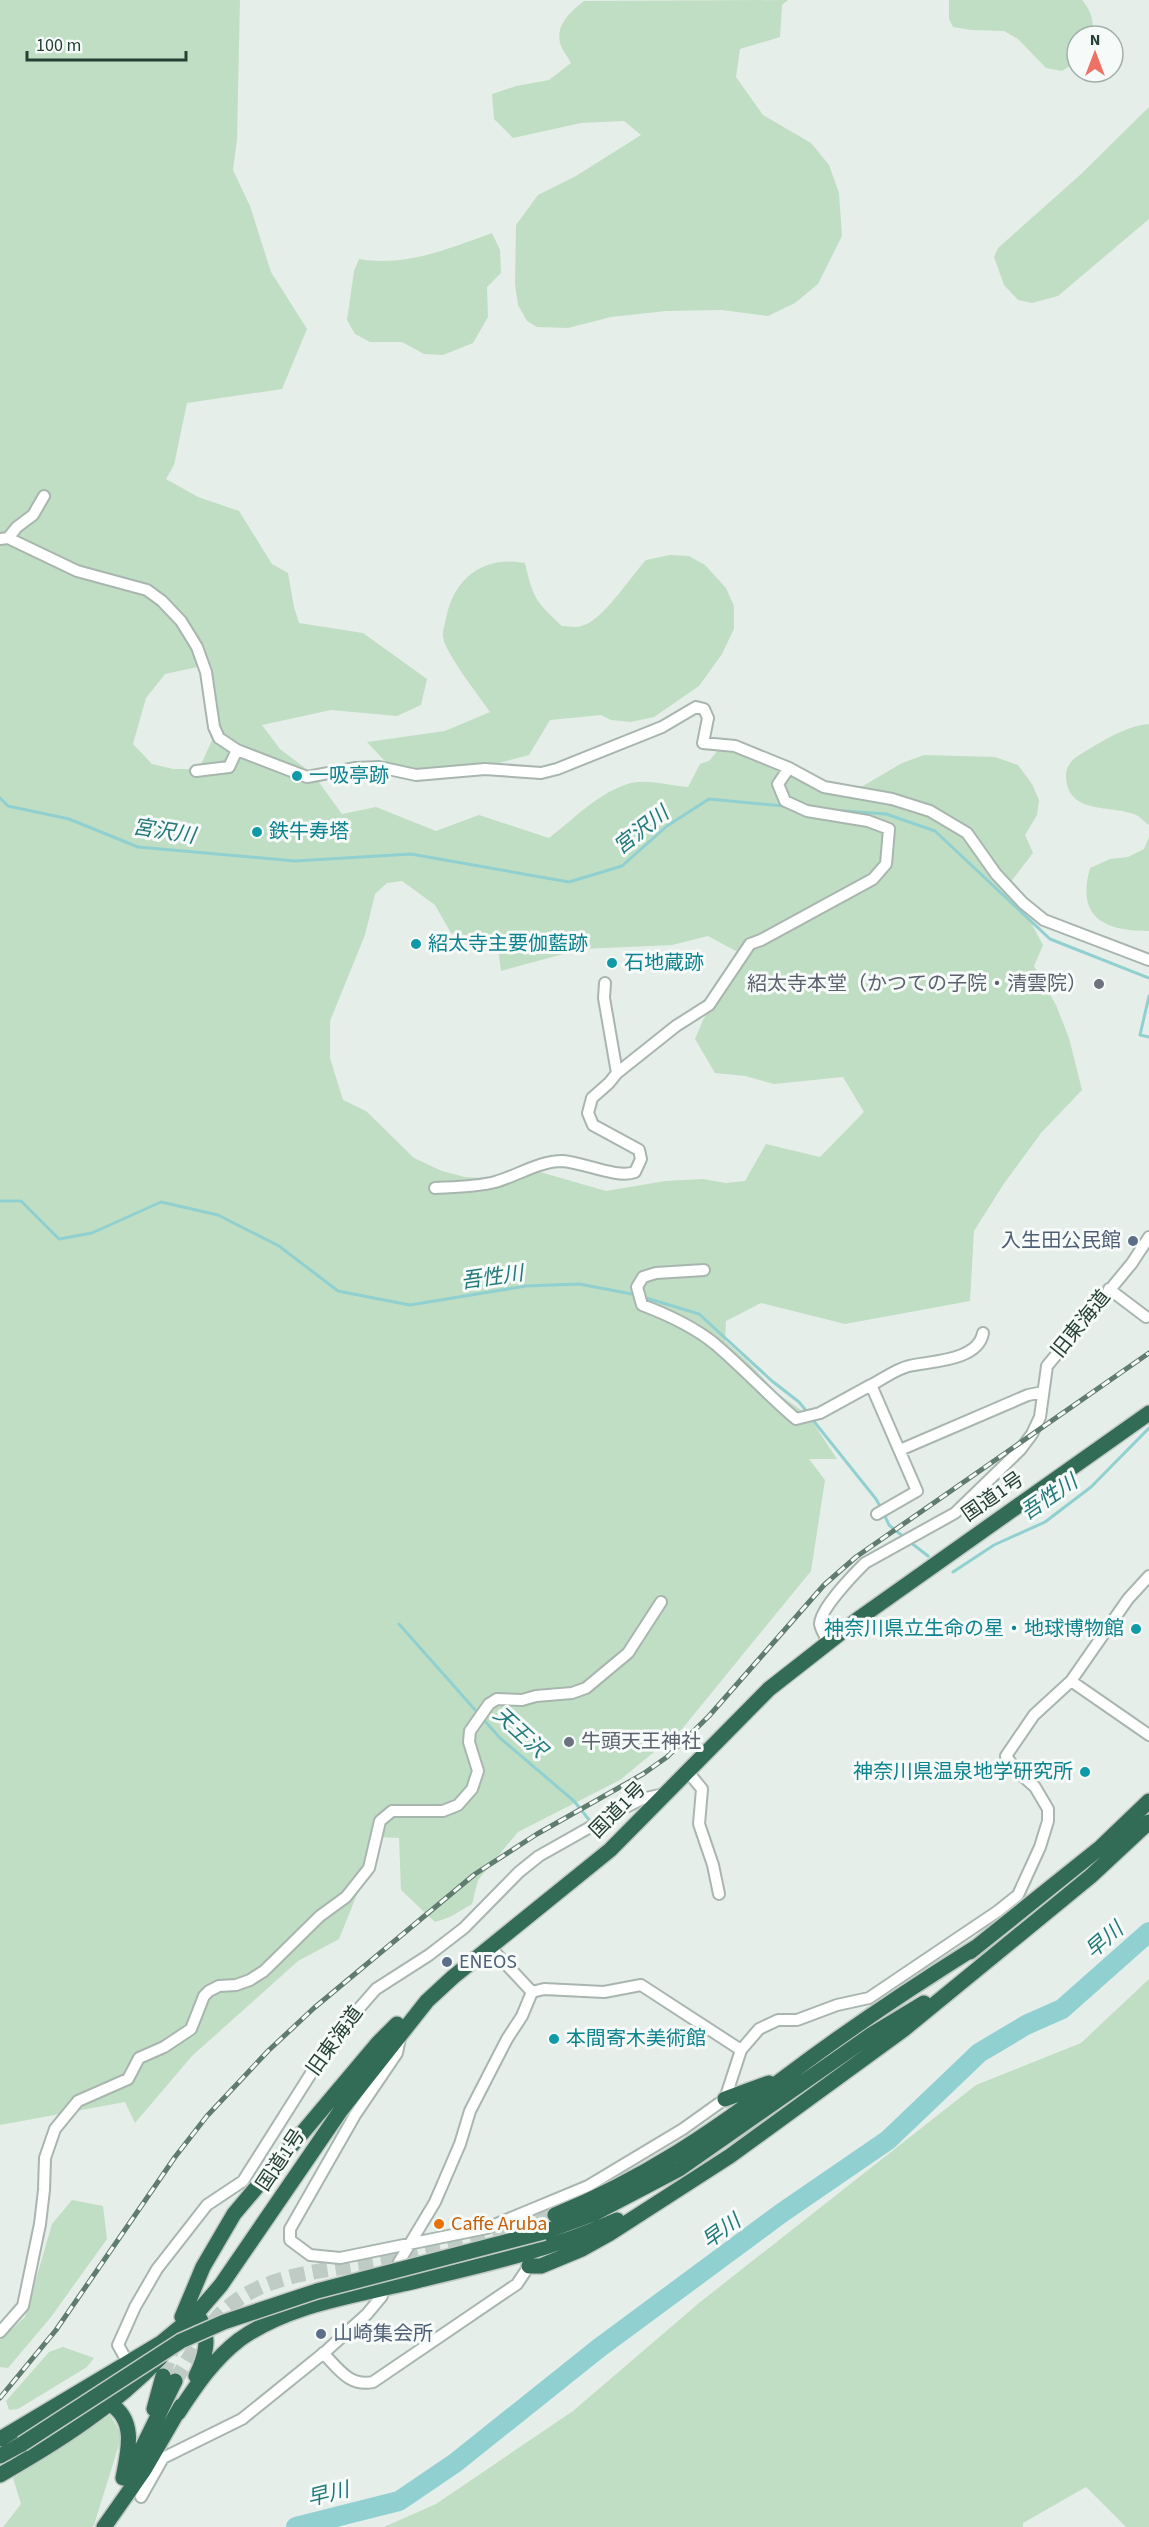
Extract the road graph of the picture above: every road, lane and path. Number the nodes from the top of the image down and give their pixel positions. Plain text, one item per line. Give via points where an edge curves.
1 (44, 496) dead end
2 (4, 539) edge
3 (237, 750) junction
4 (789, 768) junction
5 (196, 771) dead end
6 (1149, 960) edge
7 (605, 983) dead end
8 (617, 1072) junction
9 (435, 1188) dead end
10 (1149, 1237) edge
11 (704, 1270) dead end
12 (1109, 1289) junction
13 (1146, 1317) dead end
14 (983, 1333) dead end
15 (871, 1385) junction
16 (1043, 1392) junction
17 (1149, 1413) edge
18 (900, 1450) junction
19 (877, 1514) dead end
20 (1149, 1576) edge
21 (661, 1602) dead end
22 (828, 1641) junction
23 (1071, 1681) junction
24 (1149, 1735) edge
25 (688, 1772) junction
26 (664, 1794) junction
27 (1149, 1801) edge
28 (1149, 1822) edge
29 (719, 1894) dead end
30 (1024, 1931) junction
31 (490, 1947) junction
32 (976, 1947) junction
33 (532, 1992) junction
34 (427, 2001) junction
35 (401, 2032) junction
36 (871, 2035) junction
37 (741, 2050) junction
38 (788, 2075) junction
39 (725, 2099) junction
40 (655, 2202) junction
41 (555, 2214) tunnel mouth
42 (518, 2215) junction
43 (523, 2230) dead end
44 (410, 2244) junction
45 (399, 2262) dead end
46 (529, 2263) joint
47 (382, 2296) dead end
48 (189, 2316) junction
49 (0, 2332) edge
50 (323, 2353) junction
51 (128, 2363) junction
52 (169, 2379) tunnel mouth
53 (138, 2381) junction
54 (110, 2404) junction
55 (178, 2413) junction
56 (0, 2439) edge
57 (0, 2456) edge
58 (0, 2475) edge
59 (121, 2490) junction
60 (141, 2497) dead end
61 (104, 2527) edge

1 - 2 street via 33,515
2 - 3 street via 77,571 147,590 162,601 181,621 196,647 206,672 219,738
3 - 4 street via 307,777 378,767 416,775 485,769 541,773 662,727 696,707 704,709 708,718 704,743 735,746
3 - 5 street via 229,767
4 - 6 street via 824,787 930,811 967,833 996,874 1044,920
4 - 8 street via 778,784 785,801 807,811 868,821 889,829 886,864 873,879 750,944 709,1005
7 - 8 street
8 - 9 street via 592,1098 588,1113 593,1125 639,1150 641,1158 635,1172 627,1175 560,1161 497,1181
10 - 12 street, 旧東海道
11 - 15 street via 643,1277 637,1287 642,1305 713,1343 796,1419 820,1413
12 - 13 street
12 - 16 street, 旧東海道 via 1047,1366
14 - 15 street via 971,1350 939,1362 908,1366
15 - 18 street
16 - 18 street
16 - 22 street, 旧東海道 via 1040,1417 1032,1434 988,1484 955,1513 857,1571 822,1617 821,1629
17 - 22 highway, 国道1号
18 - 19 street via 917,1491
20 - 23 street via 1128,1599
21 - 49 street via 628,1653 586,1688 522,1700 497,1698 489,1704 470,1731 469,1742 478,1771 472,1789 458,1805 443,1811 392,1811 380,1821 369,1868 346,1897 320,1916 264,1971 250,1980 209,1991 191,2029 139,2058 128,2079 78,2101 55,2129 45,2158 40,2224 23,2306
22 - 25 highway, 国道1号 via 768,1689
23 - 24 street
23 - 37 street via 1034,1715 1005,1756 1035,1787 1048,1809 1040,1847 1018,1895 869,1998 797,2020 778,2020 759,2029
25 - 26 highway, 国道1号
25 - 29 street via 702,1789 699,1824
26 - 31 highway, 国道1号 via 610,1850
26 - 51 street, 旧東海道 via 642,1799 539,1856 464,1928 376,1989 334,2037 243,2181 207,2205 157,2269 118,2345
27 - 32 highway via 1101,1847
28 - 30 highway
30 - 36 highway via 919,2007
30 - 40 highway via 903,2030 730,2156
31 - 33 street
31 - 34 highway, 国道1号
32 - 36 highway
32 - 38 highway
33 - 37 street via 604,1992 641,1985
33 - 44 street via 470,2111 435,2202
34 - 35 highway, 国道1号
34 - 48 highway via 378,2043 234,2214 203,2267
35 - 44 street via 397,2053 309,2194 289,2235 310,2256 340,2258
35 - 48 highway, 国道1号 via 341,2110 221,2286
36 - 57 highway, bridge via 679,2169 639,2192 544,2232 317,2291 224,2322 182,2341
37 - 39 street
38 - 39 highway
38 - 41 highway via 648,2172
39 - 42 street via 588,2186
40 - 46 highway via 582,2249 541,2266
40 - 55 highway via 542,2249 343,2298 265,2324 239,2340 204,2374
42 - 43 street
42 - 44 street via 487,2228
44 - 45 street
46 - 50 street via 518,2284 373,2382 350,2380
47 - 50 street
48 - 51 highway, 国道1号 via 161,2343
48 - 53 highway, 国道1号 via 178,2340
48 - 55 highway via 205,2332 205,2356
50 - 60 street via 242,2419 163,2458
51 - 53 street, 旧東海道
51 - 56 highway, 国道1号
52 - 59 highway via 145,2444
53 - 54 highway, 国道1号
54 - 58 highway, 国道1号 via 61,2440
54 - 59 highway via 128,2424
55 - 61 highway
59 - 61 highway

